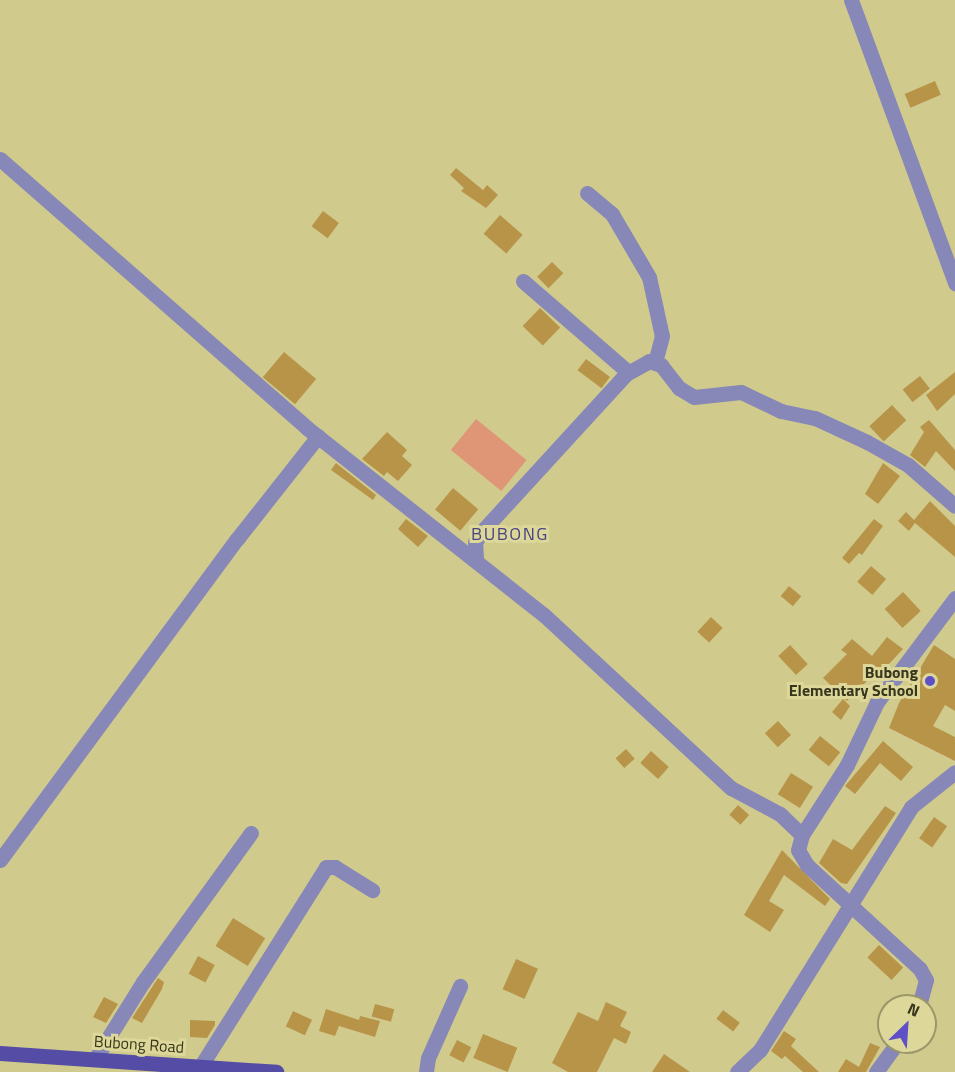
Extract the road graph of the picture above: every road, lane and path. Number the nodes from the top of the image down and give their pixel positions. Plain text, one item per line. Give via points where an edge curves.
1 (851, 0) edge
2 (0, 159) edge
3 (587, 193) dead end
4 (523, 281) dead end
5 (955, 283) edge
6 (655, 362) junction
7 (628, 372) junction
8 (318, 436) junction
9 (955, 506) edge
10 (476, 559) junction
11 (955, 598) edge
12 (955, 772) edge
13 (251, 833) dead end
14 (802, 835) junction
15 (0, 861) edge
16 (372, 890) dead end
17 (850, 905) junction
18 (460, 986) dead end
19 (921, 994) edge
20 (0, 1053) edge
21 (889, 1054) edge
22 (94, 1059) junction
23 (199, 1069) edge
24 (276, 1072) edge
25 (426, 1072) edge
26 (737, 1072) edge
27 (876, 1072) edge

1 - 5 street
2 - 8 street
3 - 6 street via 612,214 649,277 662,336
4 - 7 street
6 - 7 street via 643,363
6 - 9 street via 679,388 694,397 741,392 867,442 908,465
7 - 10 street via 484,529 475,542
8 - 10 street
8 - 15 street via 237,538
10 - 14 street via 562,631 731,788 780,814
11 - 14 street via 877,702 847,765
12 - 17 street via 911,807
13 - 22 street via 143,982
14 - 17 street via 798,850 801,859
16 - 23 street via 335,867 326,867
17 - 19 street via 925,975
17 - 26 street via 760,1050
18 - 25 street via 428,1058
20 - 22 main road, Bubong Road
21 - 27 street
22 - 23 main road, Bubong Road
23 - 24 main road, Bubong Road

